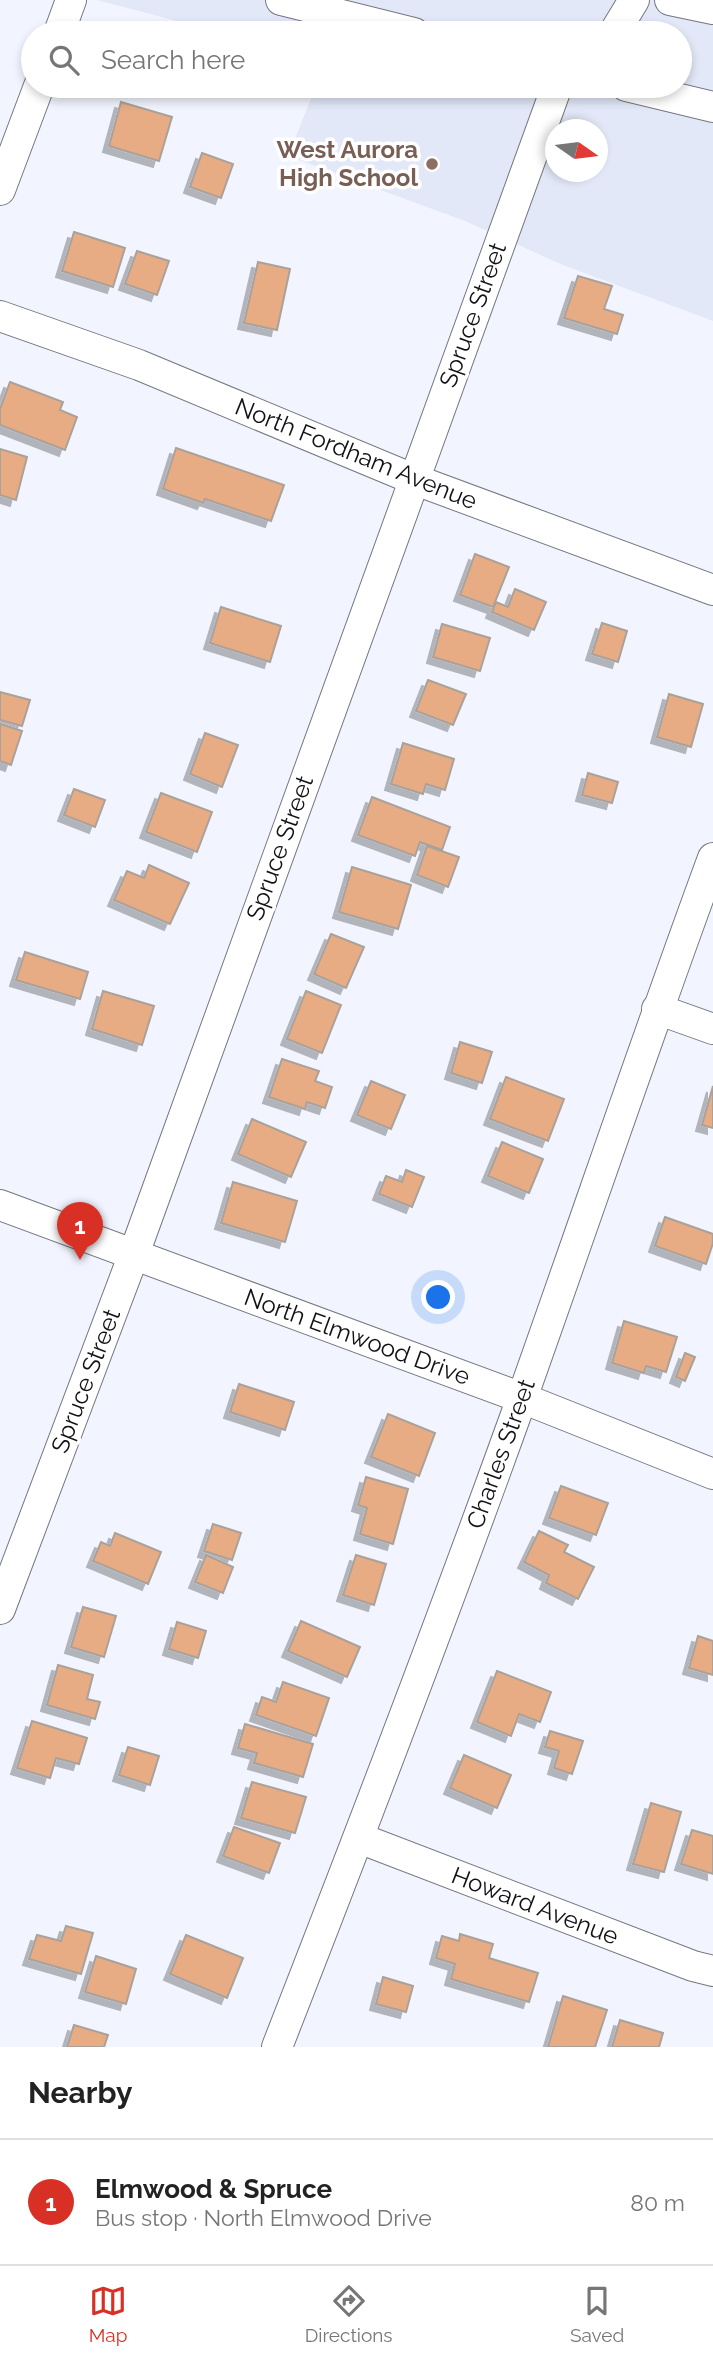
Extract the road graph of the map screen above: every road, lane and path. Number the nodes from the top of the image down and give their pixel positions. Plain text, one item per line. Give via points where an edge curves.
1 (71, 0) edge
2 (281, 0) edge
3 (635, 0) edge
4 (670, 0) edge
5 (713, 9) edge
6 (63, 21) edge
7 (366, 21) edge
8 (622, 21) edge
9 (34, 98) edge
10 (553, 98) edge
11 (676, 98) edge
12 (713, 107) edge
13 (0, 190) edge
14 (0, 316) edge
15 (413, 479) junction
16 (713, 590) edge
17 (713, 858) edge
18 (657, 1009) junction
19 (713, 1029) edge
20 (0, 1205) edge
21 (134, 1254) junction
22 (522, 1398) junction
23 (713, 1474) edge
24 (0, 1609) edge
25 (359, 1838) junction
26 (713, 1971) edge
27 (277, 2047) edge

1 - 6 street
2 - 7 street
3 - 8 street
4 - 5 street
9 - 13 street
10 - 15 street, Spruce Street
11 - 12 street
14 - 15 street, North Fordham Avenue via 139,365
15 - 16 street, North Fordham Avenue
15 - 21 street, Spruce Street
17 - 18 street, Charles Street
18 - 19 street
18 - 22 street, Charles Street
20 - 21 street, North Elmwood Drive
21 - 22 street, North Elmwood Drive
21 - 24 street, Spruce Street
22 - 23 street, North Elmwood Drive
22 - 25 street, Charles Street
25 - 26 street, Howard Avenue
25 - 27 street, Charles Street

